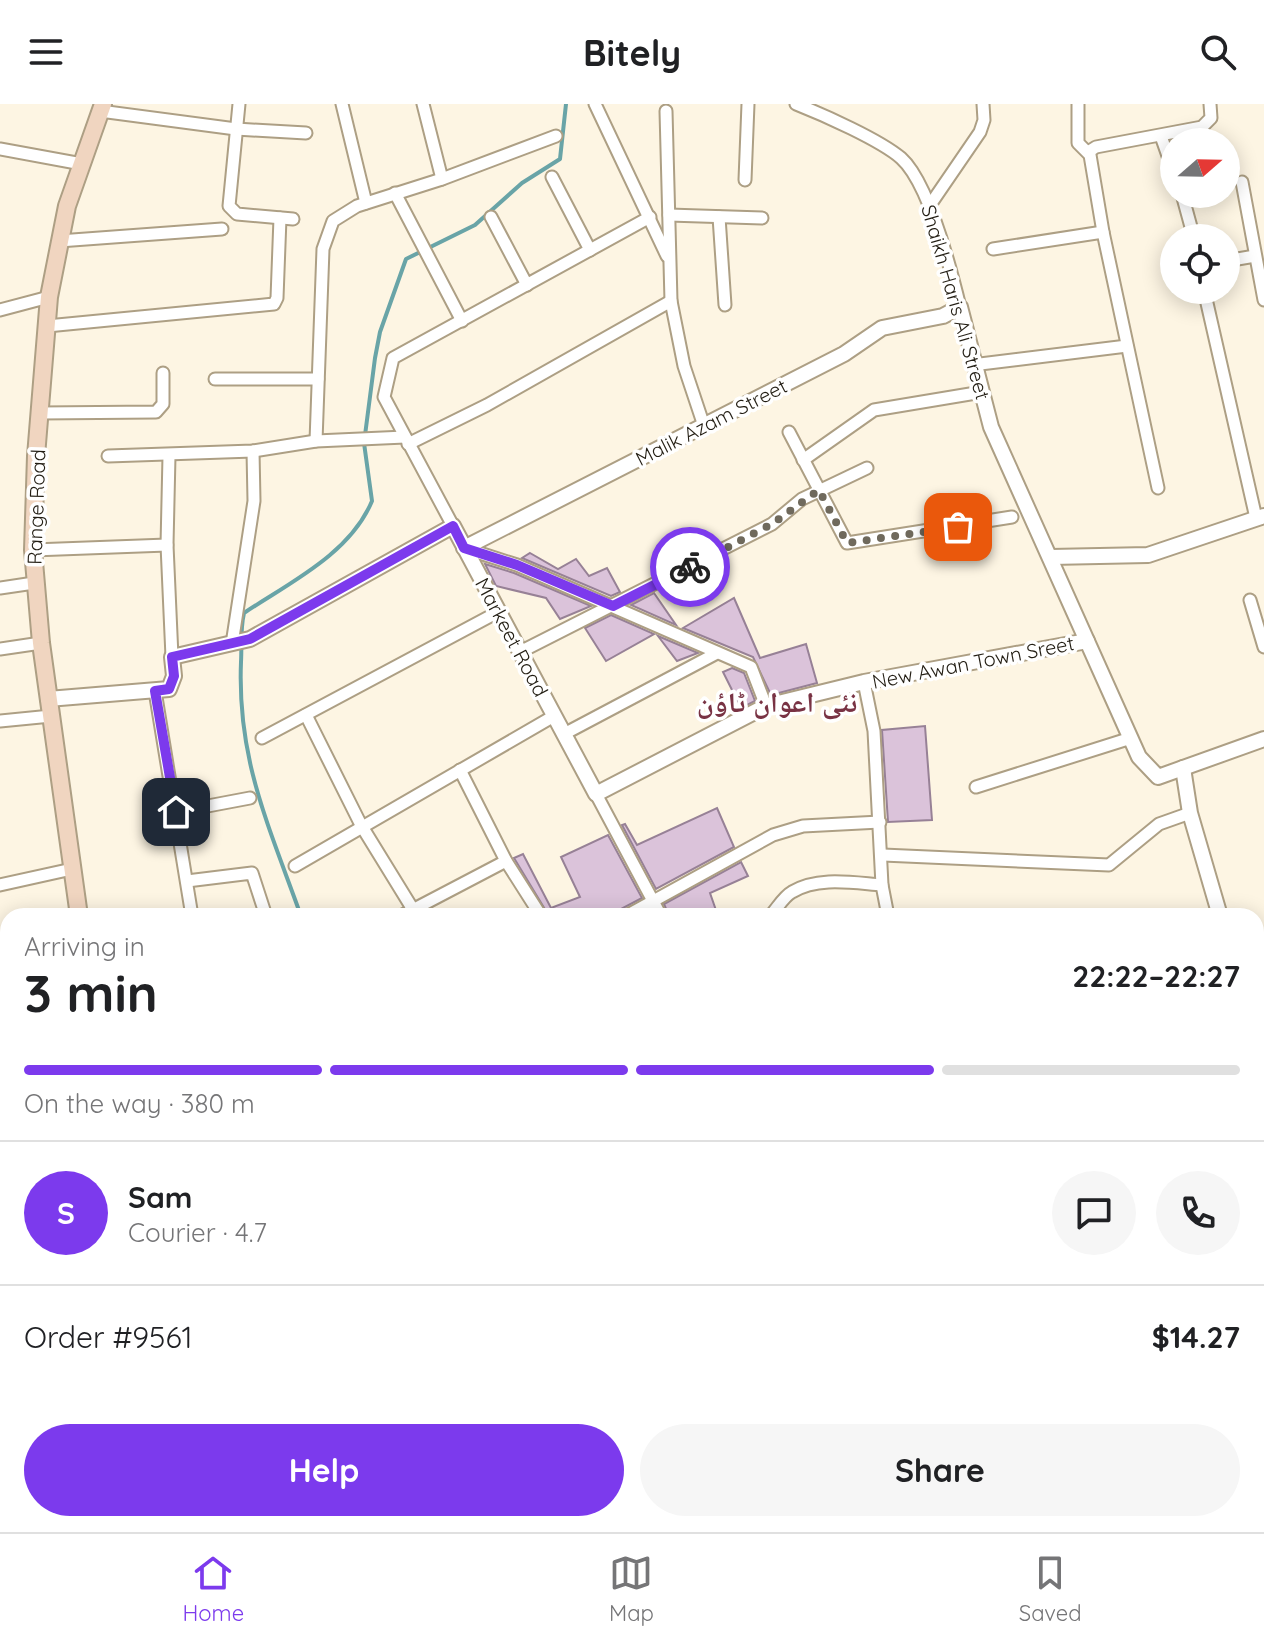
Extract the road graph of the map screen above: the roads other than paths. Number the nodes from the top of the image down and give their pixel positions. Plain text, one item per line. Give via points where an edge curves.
1 (239, 104) edge
2 (342, 104) edge
3 (423, 104) edge
4 (595, 104) edge
5 (748, 104) edge
6 (796, 104) edge
7 (983, 104) edge
8 (1078, 104) edge
9 (1210, 104) edge
10 (101, 107) edge
11 (666, 111) dead end
12 (1197, 128) edge
13 (236, 129) junction
14 (306, 133) dead end
15 (556, 136) dead end
16 (1160, 136) edge
17 (0, 149) edge
18 (1088, 152) junction
19 (82, 164) junction
20 (552, 177) dead end
21 (442, 179) junction
22 (745, 180) dead end
23 (1242, 182) dead end
24 (395, 193) junction
25 (366, 203) junction
26 (930, 205) junction
27 (669, 215) junction
28 (491, 217) dead end
29 (650, 217) junction
30 (719, 217) junction
31 (762, 218) dead end
32 (222, 229) dead end
33 (1103, 232) junction
34 (59, 241) junction
35 (993, 249) dead end
36 (590, 250) junction
37 (1255, 256) junction
38 (1240, 259) edge
39 (670, 264) junction
40 (527, 285) junction
41 (49, 297) junction
42 (1264, 300) edge
43 (671, 301) junction
44 (1207, 304) edge
45 (725, 305) dead end
46 (960, 307) junction
47 (0, 310) edge
48 (462, 321) junction
49 (47, 326) junction
50 (1127, 346) junction
51 (972, 365) junction
52 (163, 373) dead end
53 (215, 379) dead end
54 (318, 379) junction
55 (982, 392) junction
56 (40, 413) junction
57 (704, 426) junction
58 (789, 432) dead end
59 (406, 440) junction
60 (316, 441) junction
61 (253, 451) junction
62 (108, 456) dead end
63 (169, 456) junction
64 (803, 460) junction
65 (867, 468) dead end
66 (1158, 488) dead end
67 (819, 490) junction
68 (1012, 517) dead end
69 (1260, 517) edge
70 (453, 526) junction
71 (167, 545) junction
72 (464, 548) junction
73 (33, 550) junction
74 (1051, 557) junction
75 (34, 583) junction
76 (0, 588) edge
77 (1250, 600) dead end
78 (613, 606) junction
79 (498, 612) junction
80 (239, 641) junction
81 (1087, 641) junction
82 (41, 643) junction
83 (1264, 647) edge
84 (0, 649) edge
85 (520, 652) junction
86 (717, 653) junction
87 (172, 657) junction
88 (864, 682) junction
89 (155, 691) junction
90 (766, 706) junction
91 (49, 708) junction
92 (306, 715) junction
93 (554, 716) junction
94 (0, 721) edge
95 (564, 734) junction
96 (262, 738) dead end
97 (1131, 738) junction
98 (1264, 739) edge
99 (1183, 768) junction
100 (460, 770) junction
101 (976, 787) dead end
102 (596, 794) junction
103 (250, 798) dead end
104 (176, 812) junction
105 (1190, 813) junction
106 (880, 822) junction
107 (361, 825) junction
108 (883, 855) junction
109 (506, 861) junction
110 (295, 866) dead end
111 (72, 869) junction
112 (187, 881) junction
113 (0, 885) edge
114 (882, 885) junction
115 (654, 902) junction
116 (78, 908) edge
117 (191, 908) edge
118 (263, 908) edge
119 (412, 908) edge
120 (424, 908) edge
121 (536, 908) edge
122 (642, 908) edge
123 (657, 908) edge
124 (777, 908) edge
125 (886, 908) edge
126 (1218, 908) edge

1 - 13 street
2 - 25 street
3 - 21 street
4 - 29 street
5 - 22 street
6 - 26 street, Shaikh Haris Ali Street via 901,158
7 - 26 street via 980,132
8 - 18 street via 1078,143
9 - 12 street via 1211,118
10 - 13 street
10 - 19 main road, Range Road
11 - 27 street
13 - 14 street
13 - 49 street via 229,206 237,214 286,219 274,304
15 - 21 street
16 - 18 street
17 - 19 street
18 - 33 street
19 - 34 main road, Range Road
20 - 36 street
21 - 24 street
23 - 37 street
24 - 25 street
24 - 48 street
25 - 54 street via 333,221 323,249
26 - 46 street, Shaikh Haris Ali Street
27 - 30 street
27 - 39 street
28 - 40 street
29 - 36 street, Markeet Road
29 - 39 street
30 - 31 street
30 - 45 street
32 - 34 street
33 - 35 street
33 - 50 street
34 - 41 main road, Range Road
36 - 40 street, Markeet Road
37 - 38 street
37 - 42 street
39 - 43 street
40 - 48 street, Markeet Road
41 - 47 street
41 - 49 main road, Range Road
43 - 57 street via 684,366
43 - 59 street via 487,405
44 - 69 street
46 - 51 street, Shaikh Haris Ali Street
46 - 57 street, Malik Azam Street via 943,316 882,328 844,354
48 - 59 street, Markeet Road via 393,358 384,397
49 - 56 main road, Range Road
50 - 51 street
50 - 66 street
51 - 55 street, Shaikh Haris Ali Street
52 - 56 street via 163,404 156,412
53 - 54 street
54 - 60 street
55 - 64 street via 874,410
55 - 74 street, Shaikh Haris Ali Street via 991,427
56 - 73 main road, Range Road
57 - 72 street, Malik Azam Street
58 - 64 street
59 - 60 street
59 - 70 street, Markeet Road
60 - 61 street
61 - 63 street
61 - 80 street via 254,501
62 - 63 street
63 - 71 street
64 - 67 street
65 - 67 street
67 - 68 street via 847,543
67 - 78 street via 772,524
69 - 74 street via 1148,555
70 - 72 street, Markeet Road
70 - 80 street
71 - 73 street
71 - 87 street
72 - 78 street
72 - 79 street, Markeet Road
73 - 75 main road, Range Road
74 - 81 street, Shaikh Haris Ali Street
75 - 76 street
75 - 82 main road, Range Road
77 - 83 street
78 - 85 street
78 - 86 street
79 - 85 street, Markeet Road
79 - 92 street
80 - 87 street
81 - 88 street, New Awan Town Sreet
81 - 97 street, Shaikh Haris Ali Street
82 - 84 street
82 - 91 main road, Range Road
85 - 93 street, Markeet Road
86 - 90 street via 754,669
86 - 95 street
87 - 89 street via 172,685
88 - 90 street, New Awan Town Sreet
88 - 106 street via 874,731
89 - 91 street
89 - 104 street
90 - 102 street, New Awan Town Sreet
91 - 94 street
91 - 111 main road, Range Road
92 - 96 street
92 - 107 street
93 - 95 street, Markeet Road
93 - 100 street
95 - 102 street, Markeet Road
97 - 99 street, Shaikh Haris Ali Street via 1139,757 1158,777
97 - 101 street
98 - 99 street
99 - 105 street
100 - 107 street
100 - 109 street
102 - 115 street, Markeet Road
103 - 104 street
104 - 112 street
105 - 108 street via 1159,824 1109,865
105 - 126 street
106 - 108 street
106 - 115 street via 803,826 773,835
107 - 110 street
107 - 119 street
108 - 114 street
109 - 120 street
109 - 121 street
111 - 113 street
111 - 116 main road, Range Road
112 - 117 street
112 - 118 street via 252,873
114 - 124 street via 815,884 791,892
114 - 125 street
115 - 122 street
115 - 123 street, Markeet Road

